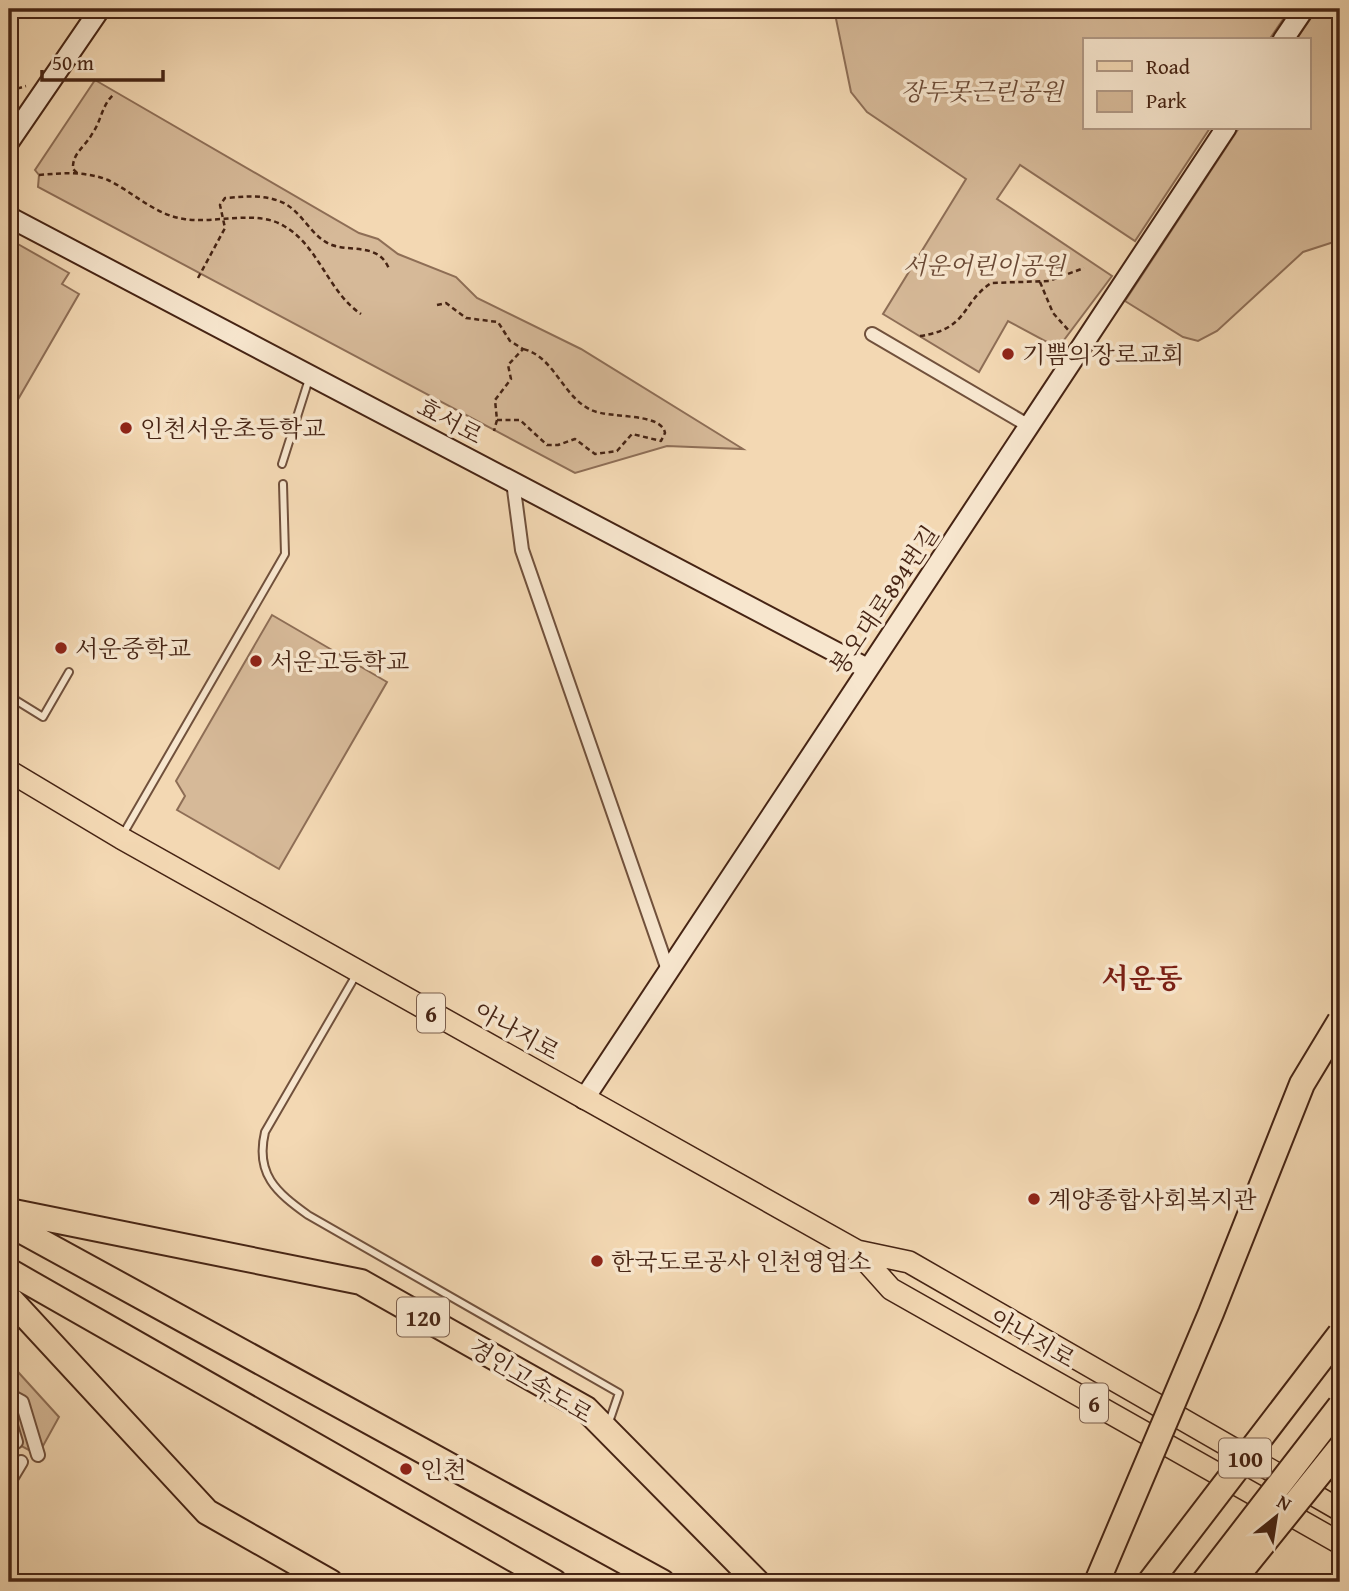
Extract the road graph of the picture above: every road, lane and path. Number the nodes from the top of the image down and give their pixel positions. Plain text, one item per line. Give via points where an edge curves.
1 (100, 9) edge
2 (1304, 9) edge
3 (1284, 38) edge
4 (114, 94) dead end
5 (1225, 130) edge
6 (9, 142) edge
7 (78, 173) junction
8 (39, 175) dead end
9 (9, 216) edge
10 (221, 220) junction
11 (1084, 268) dead end
12 (389, 269) dead end
13 (198, 278) dead end
14 (1040, 282) junction
15 (437, 305) dead end
16 (361, 314) dead end
17 (1070, 332) dead end
18 (872, 334) dead end
19 (920, 336) dead end
20 (523, 349) junction
21 (310, 375) junction
22 (497, 420) junction
23 (1029, 426) junction
24 (494, 431) dead end
25 (282, 464) dead end
26 (513, 482) junction
27 (283, 484) dead end
28 (868, 669) junction
29 (69, 672) dead end
30 (9, 696) edge
31 (9, 771) edge
32 (121, 838) junction
33 (668, 970) junction
34 (358, 972) junction
35 (1340, 1021) edge
36 (583, 1099) junction
37 (9, 1211) edge
38 (9, 1224) edge
39 (857, 1251) junction
40 (9, 1271) edge
41 (9, 1298) edge
42 (1340, 1334) edge
43 (9, 1395) edge
44 (1340, 1406) edge
45 (9, 1419) edge
46 (607, 1430) junction
47 (16, 1443) dead end
48 (1340, 1448) edge
49 (38, 1455) dead end
50 (21, 1462) dead end
51 (9, 1482) edge
52 (1340, 1510) edge
53 (1340, 1543) edge
54 (330, 1582) edge
55 (554, 1582) edge
56 (662, 1582) edge
57 (757, 1582) edge
58 (1097, 1582) edge
59 (1150, 1582) edge
60 (1203, 1582) edge
61 (1232, 1582) edge

1 - 6 street
2 - 3 street
4 - 7 path via 104,103 91,137 77,154 73,169
5 - 23 street, 봉오대로894번길
7 - 8 path
7 - 10 path via 107,180 170,216
9 - 21 street, 효서로
10 - 12 path via 220,205 225,198 271,198 293,210 330,245 364,248
10 - 13 path via 225,229
10 - 16 path via 261,218 285,226 299,236 337,290
11 - 14 path
14 - 17 path via 1053,313
14 - 19 path via 991,283 962,317 943,330
15 - 20 path via 446,303 467,318 491,319
18 - 23 street
20 - 22 path via 508,365 511,379 495,400
20 - 22 path via 539,356 577,403 611,416 654,421 665,433 661,441 632,434 617,450 595,454 575,439 547,446 520,420
21 - 25 lane
21 - 26 street, 효서로
22 - 24 path
23 - 28 street, 봉오대로894번길
26 - 28 street, 효서로
26 - 33 street via 522,550
27 - 32 lane via 285,554
28 - 33 street, 봉오대로894번길
29 - 30 lane via 43,717
31 - 32 main road, 아나지로 / 6
32 - 34 main road, 아나지로 / 6
33 - 36 street, 봉오대로894번길
34 - 36 main road, 아나지로 / 6
34 - 46 lane via 265,1132 263,1170 290,1202 308,1215 619,1393
35 - 58 highway, bridge via 1302,1084
36 - 39 main road, 아나지로 / 6
37 - 46 highway, 경인고속도로 / 120 via 362,1282 586,1409
38 - 56 highway
39 - 52 main road, 아나지로 / 6 via 909,1262
39 - 53 main road, 아나지로 / 6 via 891,1289
40 - 55 highway
41 - 54 highway via 207,1512
42 - 59 highway, 100, bridge
43 - 49 street via 22,1402
44 - 60 highway, 100, bridge
45 - 47 street
46 - 57 highway, 경인고속도로 / 120
48 - 61 highway, bridge
50 - 51 street

